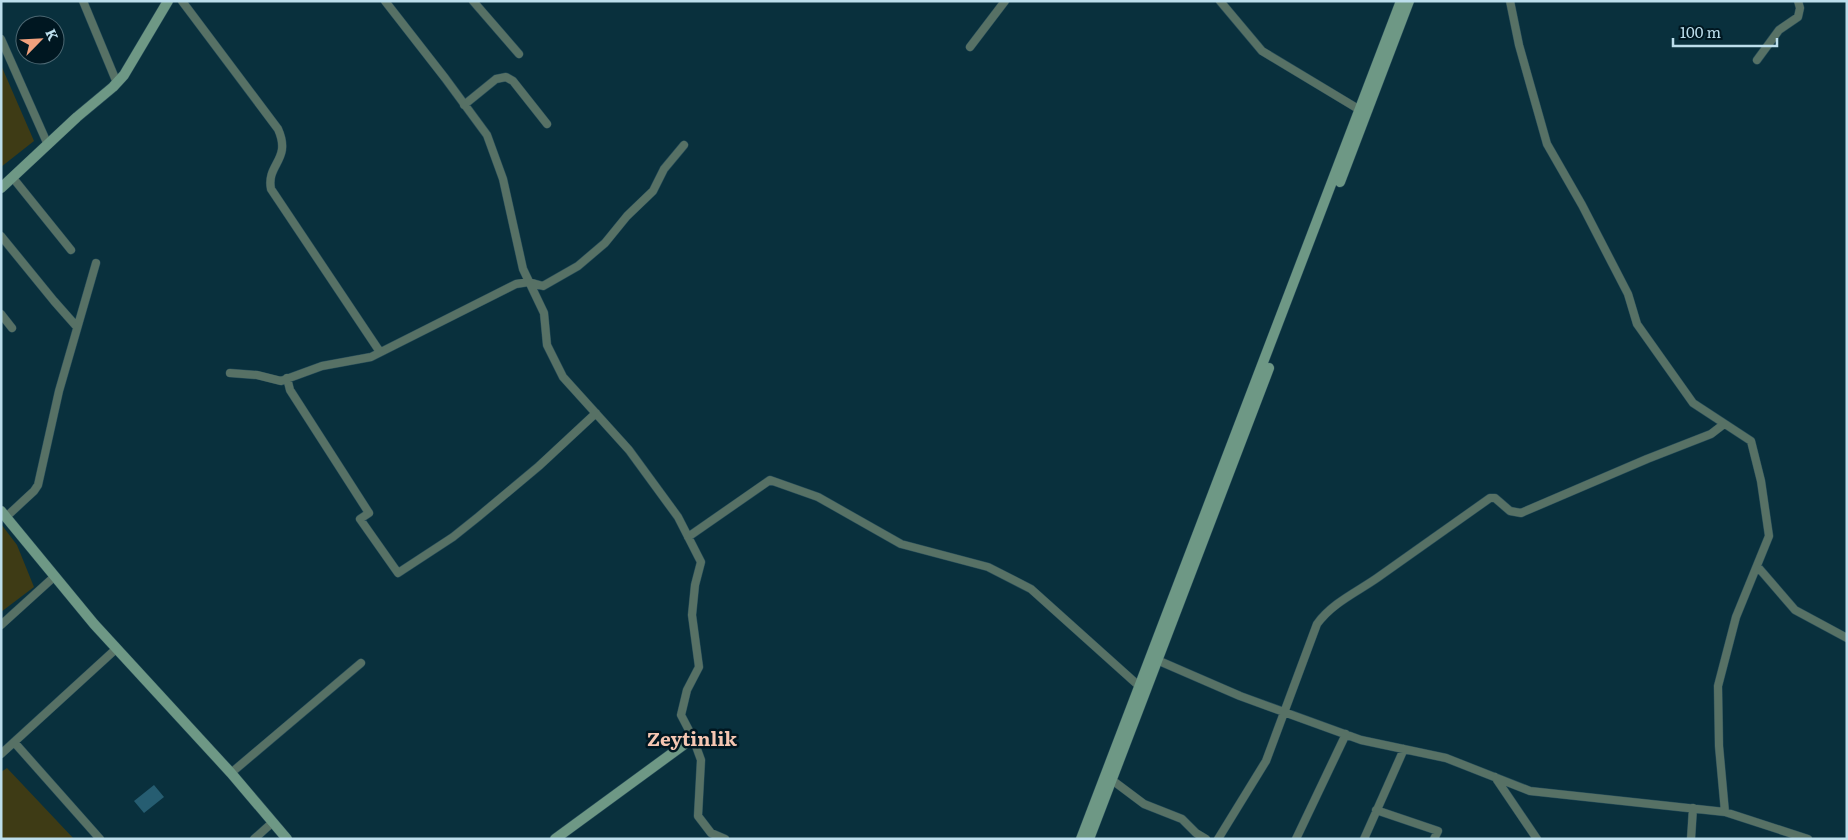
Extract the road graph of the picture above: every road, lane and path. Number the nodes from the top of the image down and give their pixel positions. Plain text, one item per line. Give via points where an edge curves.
1 (83, 1) edge
2 (168, 1) edge
3 (182, 1) edge
4 (384, 1) edge
5 (473, 1) edge
6 (1005, 1) edge
7 (1220, 1) edge
8 (1401, 1) edge
9 (1409, 1) edge
10 (1510, 1) edge
11 (1798, 1) edge
12 (1, 38) edge
13 (970, 47) dead end
14 (519, 54) dead end
15 (1757, 60) dead end
16 (117, 82) junction
17 (464, 105) junction
18 (1360, 110) junction
19 (547, 124) dead end
20 (48, 145) junction
21 (684, 145) dead end
22 (13, 178) junction
23 (1, 188) edge
24 (1, 236) edge
25 (71, 250) dead end
26 (96, 263) dead end
27 (529, 282) junction
28 (1, 314) edge
29 (77, 327) junction
30 (12, 328) dead end
31 (380, 352) junction
32 (230, 373) dead end
33 (287, 378) junction
34 (596, 413) junction
35 (1724, 424) junction
36 (4, 514) edge
37 (688, 537) junction
38 (1757, 566) junction
39 (55, 576) junction
40 (1, 625) edge
41 (1847, 638) edge
42 (117, 648) junction
43 (1154, 659) junction
44 (361, 663) dead end
45 (1139, 686) junction
46 (1284, 710) junction
47 (1346, 734) junction
48 (693, 738) junction
49 (14, 742) junction
50 (1404, 749) junction
51 (1, 754) edge
52 (232, 773) junction
53 (1495, 778) junction
54 (1112, 780) junction
55 (1693, 808) junction
56 (1376, 810) junction
57 (1725, 812) junction
58 (272, 822) junction
59 (100, 839) edge
60 (254, 839) edge
61 (287, 839) edge
62 (555, 839) edge
63 (725, 839) edge
64 (1080, 839) edge
65 (1089, 839) edge
66 (1206, 839) edge
67 (1218, 839) edge
68 (1296, 839) edge
69 (1364, 839) edge
70 (1434, 839) edge
71 (1537, 839) edge
72 (1692, 839) edge
73 (1808, 839) edge

1 - 16 street
2 - 16 street
3 - 31 street via 278,129 283,151 271,176 271,189
4 - 17 street
5 - 14 street
6 - 13 street
7 - 18 street via 1262,51
8 - 18 street
9 - 43 street
10 - 35 street via 1547,144 1628,294 1637,324 1693,403
11 - 15 street via 1798,17 1779,30
12 - 20 street
16 - 20 street
17 - 19 street via 496,79 506,77 513,81
17 - 27 street via 487,135 503,178 523,269
18 - 43 street
20 - 22 street
21 - 27 street via 664,169 653,191 627,216 606,243 578,266 543,286
22 - 23 street
22 - 25 street
24 - 29 street
26 - 29 street
27 - 31 street via 516,284
27 - 34 street via 544,313 547,345 563,377
28 - 30 street
29 - 36 street via 38,485
31 - 33 street
32 - 33 street via 280,381
33 - 34 street via 290,390 369,512 360,519 398,573 478,517
34 - 37 street via 629,450
35 - 38 street via 1751,441 1761,481 1769,536
35 - 46 street via 1711,434 1521,513 1510,511 1500,501 1490,498 1323,616
36 - 39 street
37 - 45 street via 770,480 818,496 901,544 988,567 1031,589
37 - 48 street via 701,562 692,615 700,667 686,690 681,715
38 - 41 street via 1795,610
38 - 57 street via 1736,618 1718,686
39 - 40 street
39 - 42 street
42 - 49 street
42 - 52 street
43 - 45 street
43 - 46 street via 1240,696
43 - 54 street
44 - 52 street
45 - 64 street
46 - 47 street
46 - 67 street via 1266,761
47 - 50 street
47 - 68 street
48 - 62 street
48 - 63 street via 701,760 698,816 711,833
49 - 51 street
49 - 59 street
50 - 53 street via 1446,758
50 - 56 street
52 - 58 street
53 - 55 street via 1530,791
53 - 71 street
54 - 65 street
54 - 66 street via 1144,804 1182,819
55 - 57 street
55 - 72 street
56 - 69 street
56 - 70 street via 1438,831
57 - 73 street
58 - 60 street
58 - 61 street

